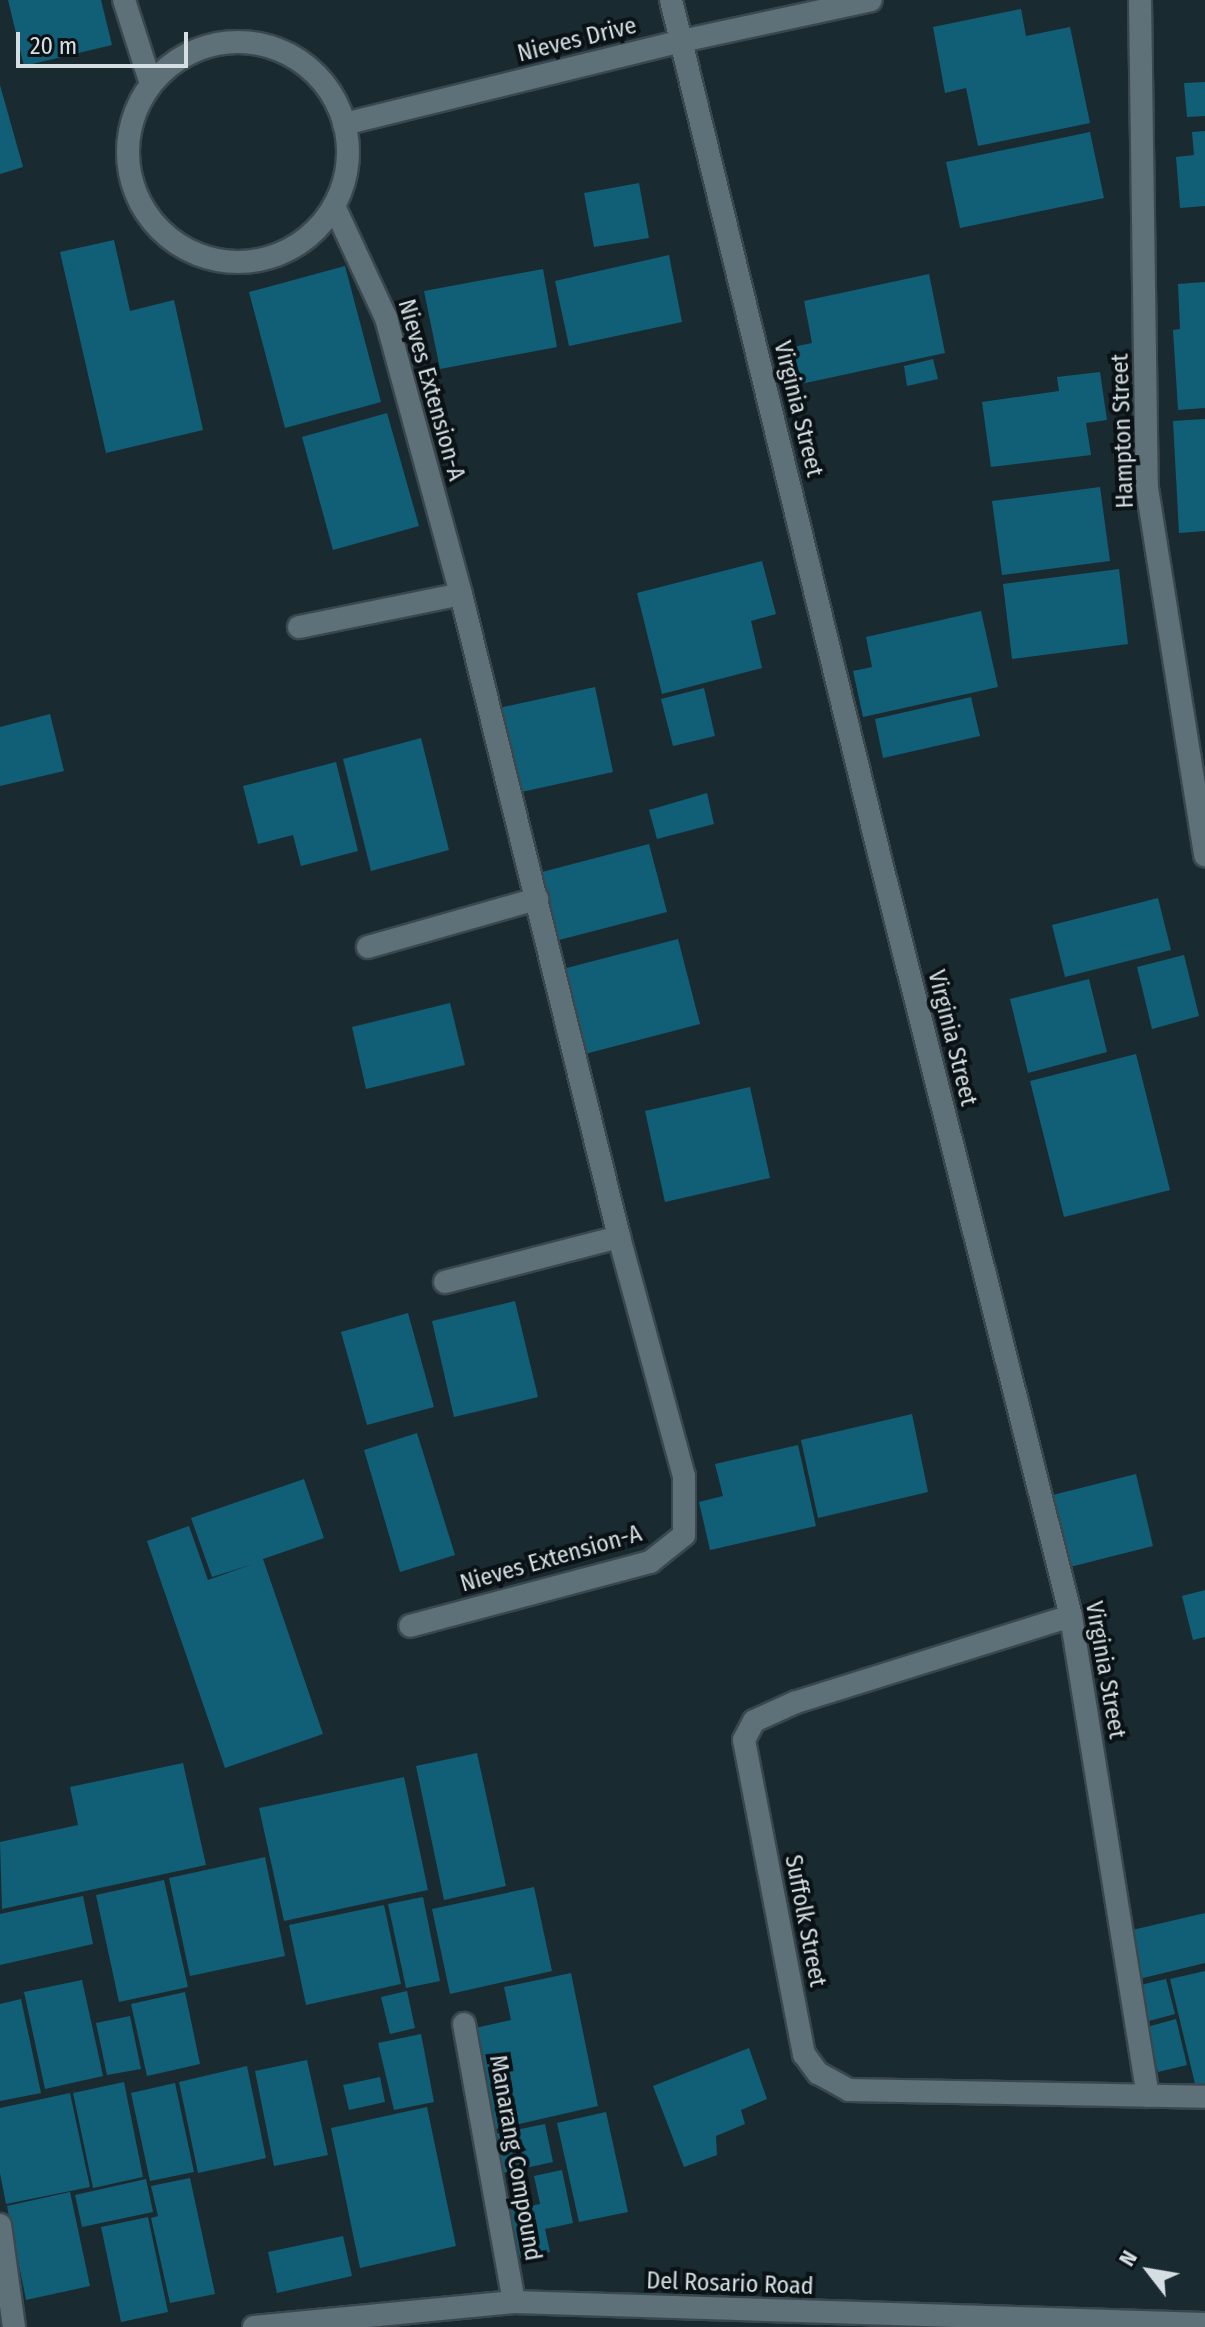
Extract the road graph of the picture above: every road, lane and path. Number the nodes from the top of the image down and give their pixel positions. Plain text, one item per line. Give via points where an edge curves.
1 (124, 0) edge
2 (671, 0) edge
3 (871, 0) edge
4 (1140, 0) edge
5 (682, 41) junction
6 (151, 84) junction
7 (344, 124) junction
8 (334, 206) junction
9 (461, 594) junction
10 (299, 627) dead end
11 (1205, 855) edge
12 (537, 899) junction
13 (368, 947) dead end
14 (619, 1237) junction
15 (445, 1282) dead end
16 (1071, 1616) junction
17 (410, 1626) dead end
18 (464, 2024) dead end
19 (1148, 2096) junction
20 (1205, 2097) edge
21 (0, 2225) edge
22 (514, 2302) junction
23 (1205, 2324) edge
24 (14, 2327) edge
25 (254, 2327) edge

1 - 6 street
2 - 5 street, Virginia Street
3 - 5 street, Nieves Drive
4 - 11 street, Hampton Street via 1147,488
5 - 7 street, Nieves Drive
5 - 16 street, Virginia Street
6 - 7 street via 176,60 208,46 243,42 277,49 307,66 330,92
6 - 8 street via 133,115 127,151 132,187 149,220 176,244 209,260 244,263 280,254 311,235
7 - 8 street via 348,152
8 - 9 street, Nieves Extension-A via 386,318
9 - 10 street
9 - 12 street, Nieves Extension-A
12 - 13 street
12 - 14 street, Nieves Extension-A
14 - 15 street
14 - 17 street, Nieves Extension-A via 684,1476 684,1535 650,1562
16 - 19 street, Virginia Street
16 - 19 street, Suffolk Street via 796,1702 754,1721 744,1740 804,2054 818,2073 849,2090
18 - 22 street, Manarang Compound
19 - 20 street, Suffolk Street
21 - 24 street
22 - 23 street, Del Rosario Road
22 - 25 street, Del Rosario Road

